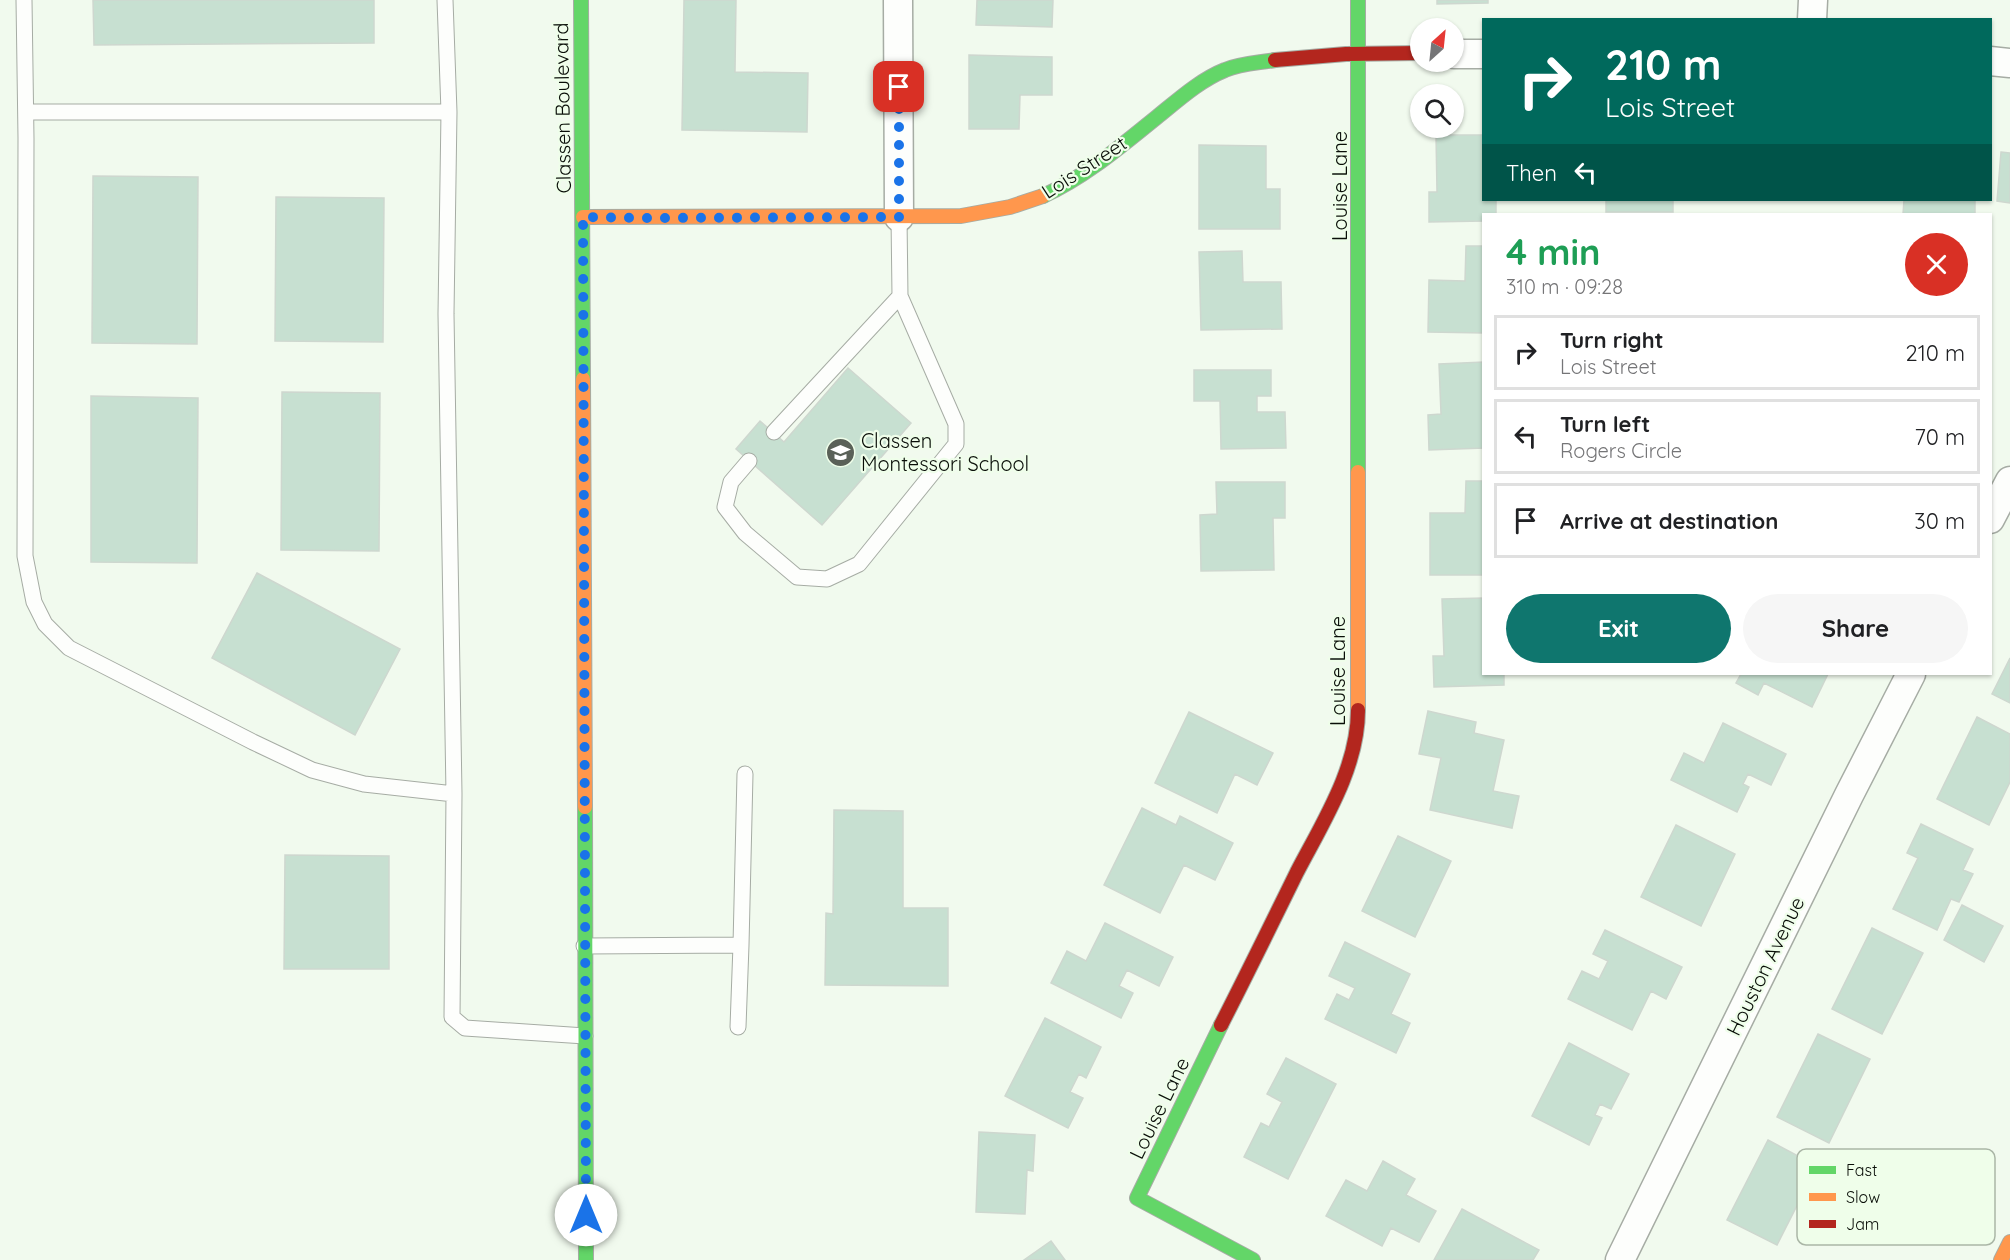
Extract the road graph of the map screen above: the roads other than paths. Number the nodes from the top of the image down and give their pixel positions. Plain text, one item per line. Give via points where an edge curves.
1 (24, 0) edge
2 (445, 0) edge
3 (581, 0) edge
4 (898, 0) edge
5 (1358, 0) edge
6 (1813, 0) edge
7 (1812, 18) edge
8 (1359, 53) junction
9 (1410, 53) edge
10 (1464, 54) edge
11 (1482, 54) edge
12 (1992, 61) edge
13 (2010, 63) edge
14 (26, 112) junction
15 (449, 112) junction
16 (583, 217) junction
17 (899, 217) junction
18 (900, 296) junction
19 (774, 432) dead end
20 (749, 461) dead end
21 (2010, 481) edge
22 (1992, 515) edge
23 (1910, 675) edge
24 (746, 774) dead end
25 (454, 794) junction
26 (741, 945) junction
27 (584, 946) junction
28 (738, 1027) dead end
29 (585, 1036) junction
30 (2010, 1242) edge
31 (586, 1260) edge
32 (1253, 1260) edge
33 (1620, 1260) edge
34 (2001, 1260) edge

1 - 14 lane
2 - 15 lane
3 - 16 street, Classen Boulevard
4 - 17 street
5 - 8 street, Louise Lane
6 - 7 street
8 - 9 street, Lois Street
8 - 17 street, Lois Street via 1309,56 1224,70 1179,98 1068,183 1042,197 961,216
8 - 32 street, Louise Lane via 1358,727 1337,793 1137,1198
10 - 11 street
12 - 13 street
14 - 15 lane
14 - 25 lane via 25,556 34,602 45,624 69,648 312,770 364,784
15 - 25 lane via 447,314
16 - 17 street, Lois Street
16 - 27 street, Classen Boulevard
17 - 18 lane
18 - 19 lane
18 - 20 lane via 956,424 956,444 859,564 827,579 797,577 745,533 725,507 731,482
21 - 22 street
23 - 33 street, Houston Avenue
24 - 26 lane
25 - 29 lane via 452,1017 465,1028
26 - 27 lane
26 - 28 lane
27 - 29 street, Classen Boulevard
29 - 31 street, Classen Boulevard
30 - 34 street

